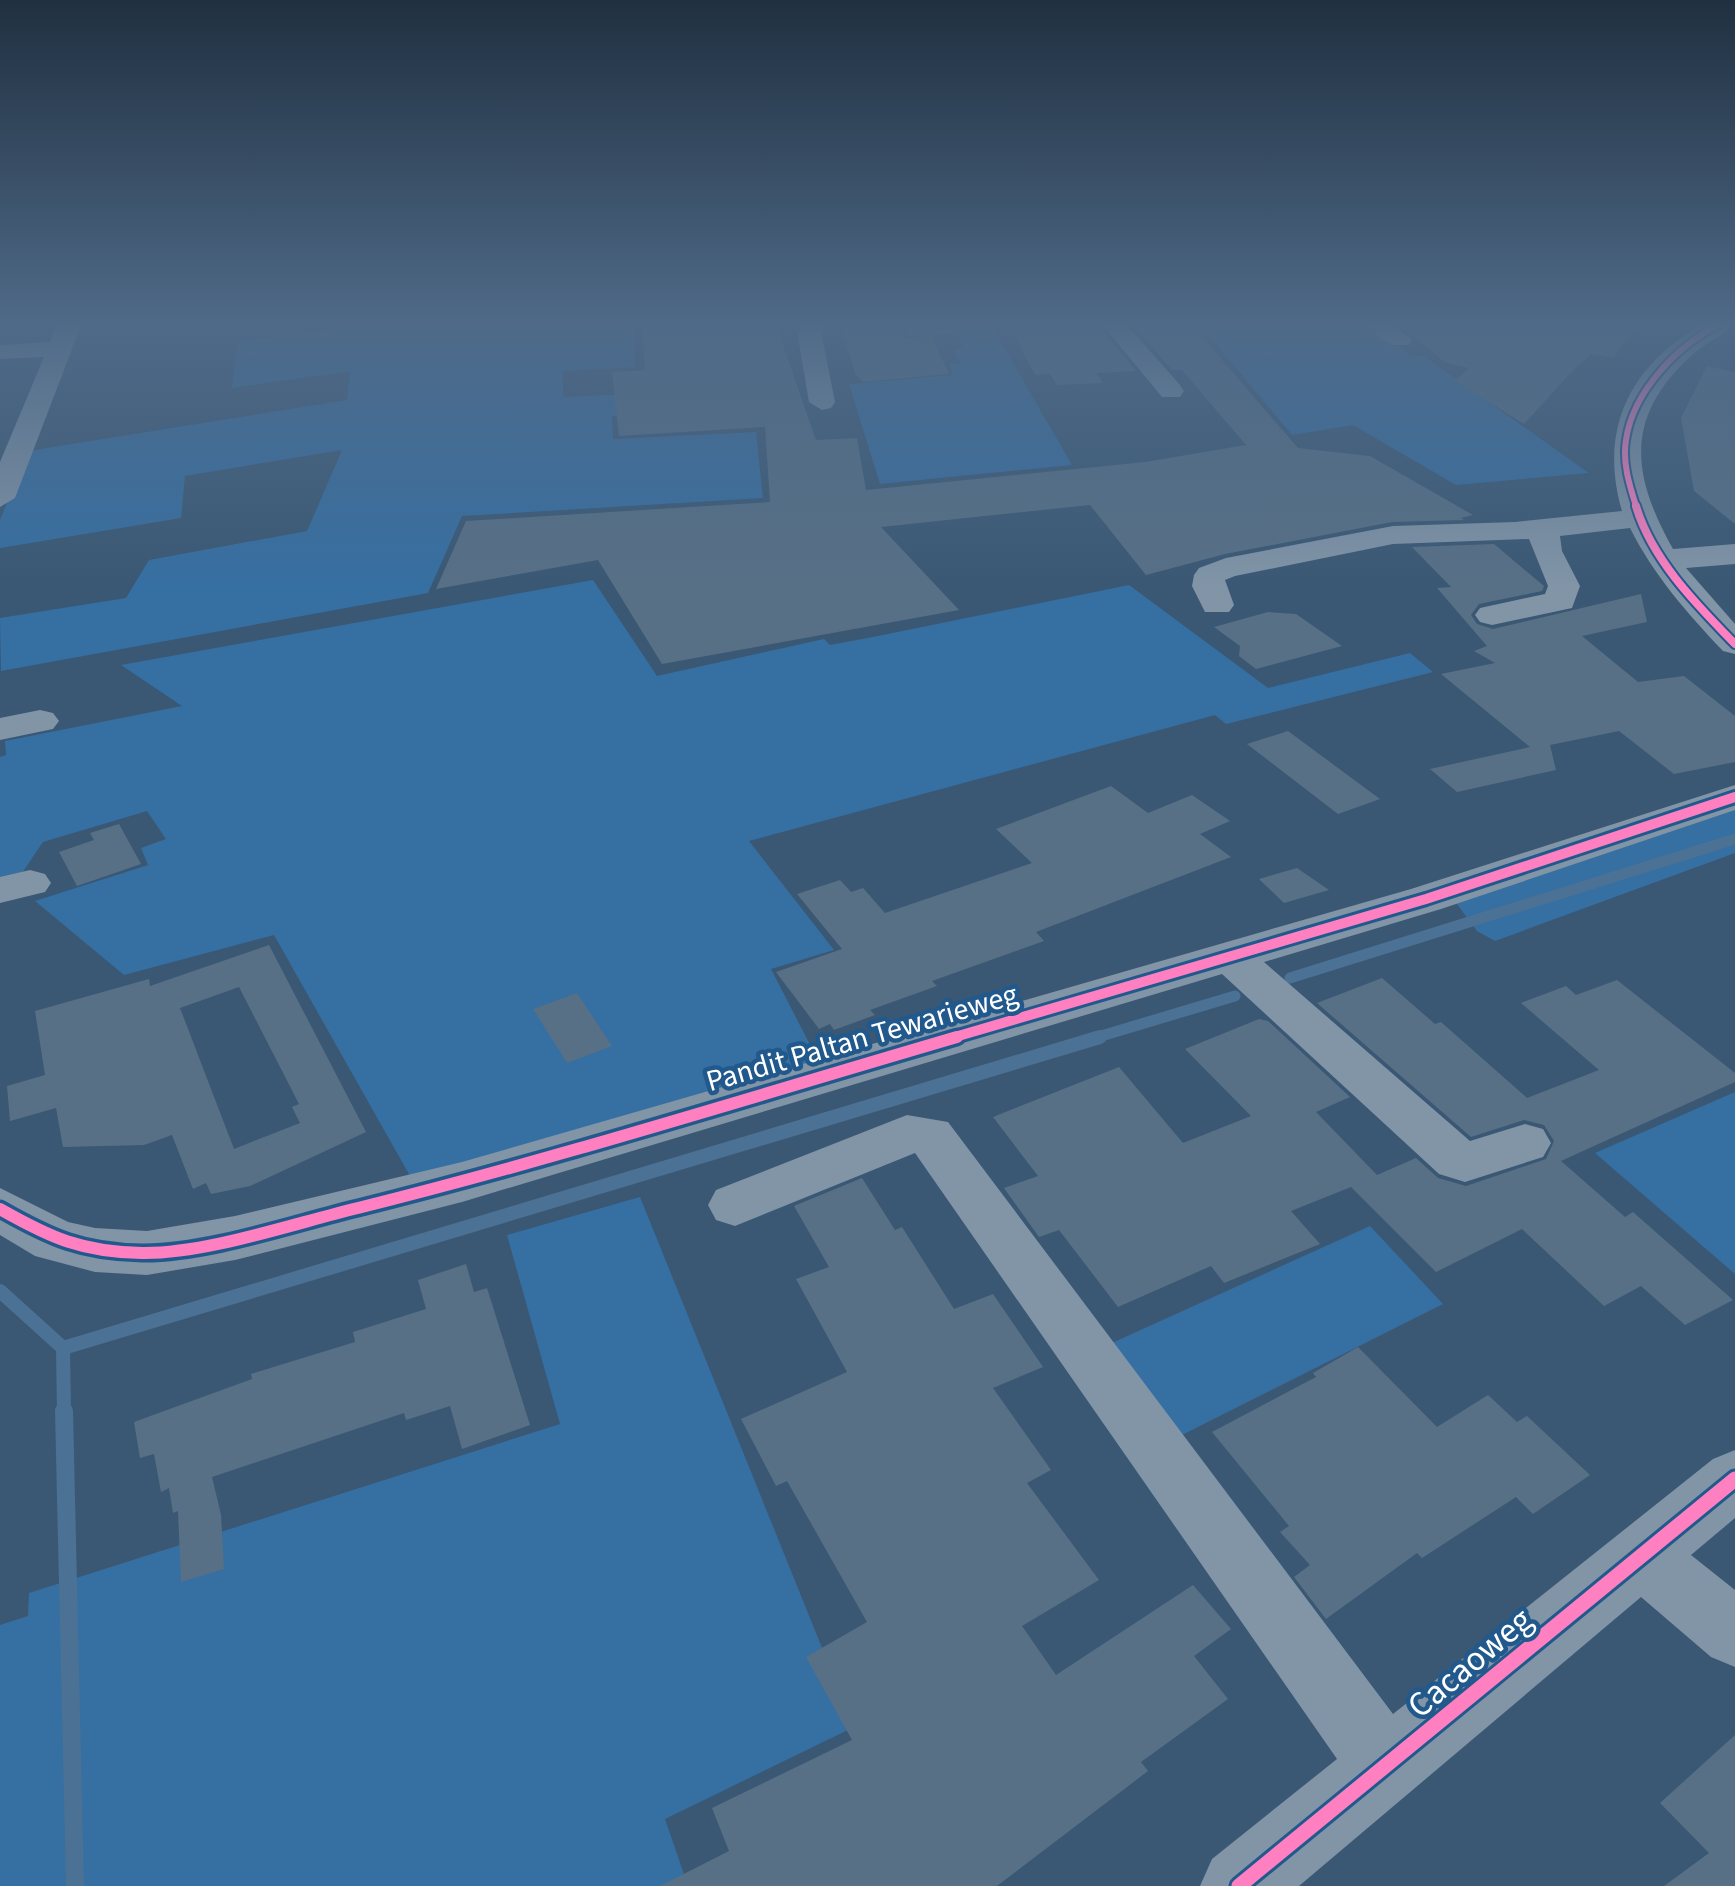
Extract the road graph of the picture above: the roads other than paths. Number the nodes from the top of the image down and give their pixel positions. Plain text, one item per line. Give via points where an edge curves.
1 (35, 411) edge
2 (1631, 411) edge
3 (0, 498) edge
4 (1640, 518) junction
5 (1543, 526) junction
6 (1735, 554) edge
7 (1661, 560) junction
8 (1216, 605) dead end
9 (1492, 615) dead end
10 (1735, 644) edge
11 (40, 721) dead end
12 (0, 729) edge
13 (1735, 797) edge
14 (1230, 956) junction
15 (1525, 1143) dead end
16 (736, 1205) dead end
17 (0, 1208) edge
18 (1735, 1479) edge
19 (1642, 1556) junction
20 (1735, 1634) edge
21 (1388, 1767) junction
22 (1239, 1886) edge

1 - 3 street
2 - 4 street via 1626,477
4 - 5 street
4 - 7 street
5 - 8 street via 1393,535 1226,568 1210,575
5 - 9 street via 1546,551 1564,586 1560,601
6 - 7 street
7 - 10 street
11 - 12 street
13 - 14 street, Pandit Paltan Tewarieweg
14 - 15 street via 1458,1160
14 - 17 street, Pandit Paltan Tewarieweg via 462,1182 235,1238 147,1252 95,1250 55,1242
16 - 21 street via 907,1134 930,1135
18 - 19 street, Cacaoweg
19 - 20 street
19 - 21 street, Cacaoweg
21 - 22 street, Cacaoweg

